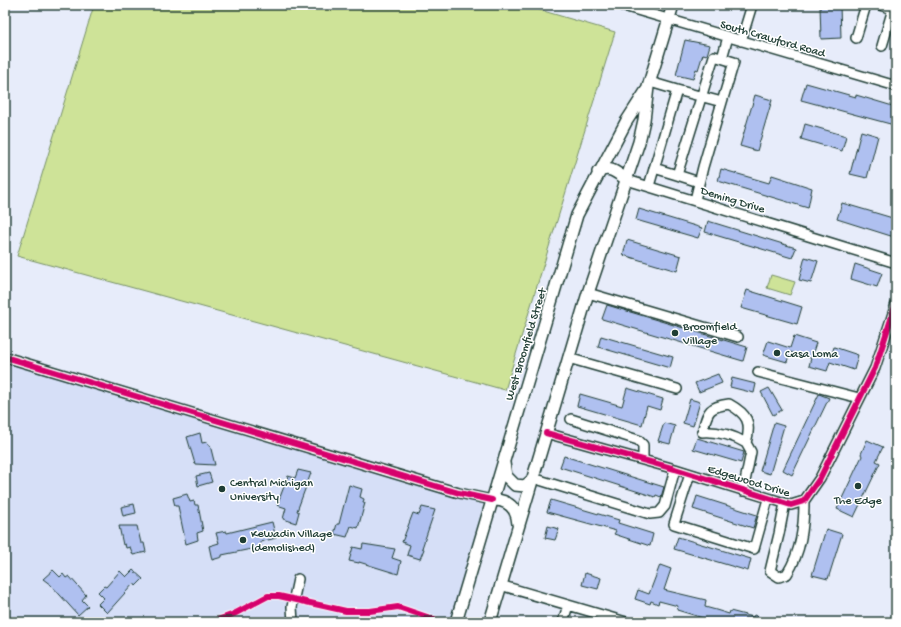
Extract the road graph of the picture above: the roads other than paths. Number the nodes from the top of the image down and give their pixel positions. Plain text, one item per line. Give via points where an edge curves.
1 (620, 5) edge
2 (674, 5) edge
3 (752, 5) edge
4 (866, 5) edge
5 (880, 5) edge
6 (895, 10) edge
7 (669, 20) junction
8 (728, 37) junction
9 (856, 38) dead end
10 (741, 41) junction
11 (882, 46) dead end
12 (722, 58) junction
13 (649, 85) junction
14 (896, 86) edge
15 (678, 90) junction
16 (701, 96) junction
17 (722, 102) junction
18 (654, 168) junction
19 (598, 172) junction
20 (677, 175) junction
21 (627, 180) junction
22 (699, 182) junction
23 (649, 186) junction
24 (696, 200) junction
25 (896, 263) edge
26 (588, 293) junction
27 (896, 304) edge
28 (738, 336) dead end
29 (5, 357) edge
30 (568, 358) junction
31 (758, 372) dead end
32 (677, 389) dead end
33 (859, 398) junction
34 (571, 419) dead end
35 (546, 433) junction
36 (746, 443) junction
37 (643, 460) junction
38 (504, 461) junction
39 (675, 469) junction
40 (690, 474) junction
41 (532, 479) junction
42 (743, 491) junction
43 (768, 499) junction
44 (492, 500) junction
45 (804, 501) junction
46 (785, 503) junction
47 (518, 525) junction
48 (298, 579) dead end
49 (500, 585) junction
50 (568, 605) junction
51 (293, 622) edge
52 (456, 622) edge
53 (490, 622) edge
54 (563, 622) edge
55 (626, 622) edge

1 - 7 street, South Crawford Road
2 - 7 main road, West Broomfield Street
3 - 10 street
4 - 9 street
5 - 6 street
6 - 11 street
7 - 8 street, South Crawford Road
7 - 13 main road, West Broomfield Street
8 - 10 street, South Crawford Road
8 - 12 street
10 - 14 street, South Crawford Road
12 - 16 street via 714,56
12 - 17 street via 734,62
13 - 15 street
13 - 19 main road, West Broomfield Street
13 - 21 main road, West Broomfield Street via 643,128
15 - 16 street
15 - 18 street
16 - 17 street
16 - 20 street
17 - 22 street
18 - 20 street
18 - 23 street
19 - 21 main road via 611,169
19 - 38 main road, West Broomfield Street via 577,215
20 - 22 street
21 - 23 street, Deming Drive
21 - 26 main road, West Broomfield Street
22 - 24 street
23 - 24 street, Deming Drive
24 - 25 street, Deming Drive
26 - 28 street
26 - 30 main road, West Broomfield Street
27 - 33 street, Edgewood Drive via 875,368
29 - 44 street via 458,497
30 - 32 street
30 - 35 main road, West Broomfield Street
31 - 33 street
33 - 45 street, Edgewood Drive via 820,478
34 - 37 street via 638,440 644,445
35 - 37 street, Edgewood Drive
35 - 41 main road, West Broomfield Street
36 - 36 street via 714,431 702,432 708,412 713,407 729,404 743,413 749,422
36 - 42 street via 751,452
37 - 39 street, Edgewood Drive
38 - 41 main road via 505,472 511,482 521,486
38 - 44 main road, West Broomfield Street
39 - 40 street, Edgewood Drive
39 - 41 street via 664,506 658,513 650,514
40 - 42 street, Edgewood Drive
40 - 43 street via 674,524 754,549
41 - 47 main road, West Broomfield Street
42 - 43 street, Edgewood Drive
43 - 46 street, Edgewood Drive
44 - 47 main road via 504,501 513,507 517,513
44 - 52 main road, West Broomfield Street
45 - 46 street, Edgewood Drive via 791,505
45 - 46 street via 804,524 800,546 792,567 787,574 779,576 770,571
47 - 49 main road, West Broomfield Street
48 - 51 street via 292,607
49 - 50 street
49 - 53 main road, West Broomfield Street
50 - 54 street
50 - 55 street

